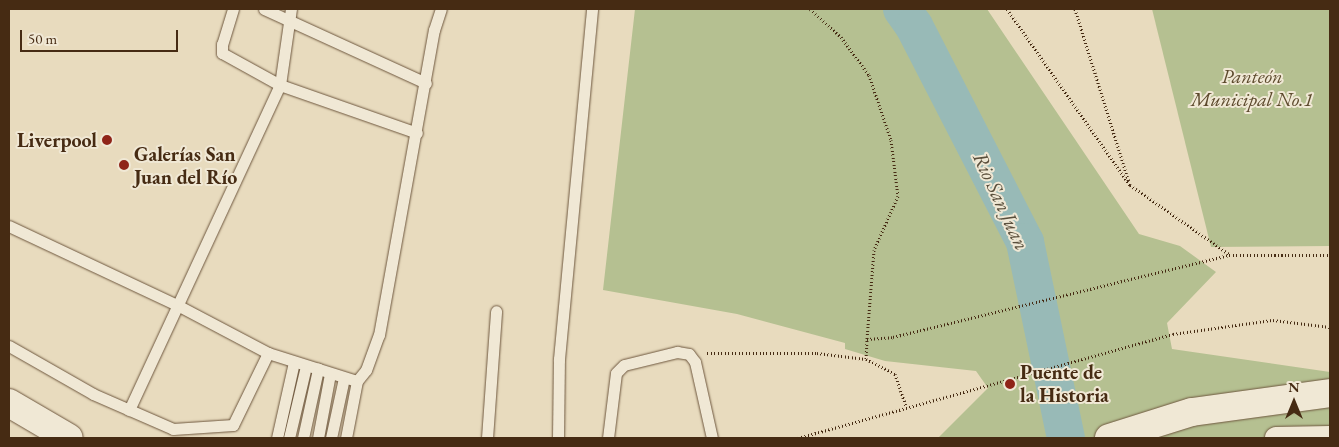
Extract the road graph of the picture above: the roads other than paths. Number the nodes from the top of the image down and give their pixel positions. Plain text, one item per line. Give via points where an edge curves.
1 (233, 9) edge
2 (264, 9) edge
3 (291, 9) edge
4 (441, 9) edge
5 (592, 9) edge
6 (290, 21) junction
7 (426, 83) junction
8 (280, 85) junction
9 (417, 133) junction
10 (9, 226) edge
11 (179, 306) junction
12 (496, 311) dead end
13 (9, 346) edge
14 (268, 353) junction
15 (294, 362) junction
16 (306, 366) junction
17 (318, 369) junction
18 (330, 374) junction
19 (344, 378) junction
20 (357, 381) junction
21 (1330, 393) edge
22 (9, 403) edge
23 (1330, 406) edge
24 (129, 410) junction
25 (1195, 418) junction
26 (1330, 437) edge
27 (69, 438) edge
28 (277, 438) edge
29 (289, 438) edge
30 (303, 438) edge
31 (318, 438) edge
32 (331, 438) edge
33 (346, 438) edge
34 (487, 438) edge
35 (558, 438) edge
36 (608, 438) edge
37 (712, 438) edge
38 (1109, 438) edge
39 (1154, 438) edge
40 (1276, 438) edge

1 - 8 lane via 222,53
2 - 6 lane
3 - 6 lane
4 - 7 lane via 434,30
5 - 35 lane via 559,359
6 - 7 lane
6 - 8 lane
7 - 9 lane
8 - 9 lane
8 - 11 lane
9 - 20 lane via 379,335 366,370
10 - 11 lane
11 - 14 lane
11 - 24 lane
12 - 34 lane
13 - 24 lane via 93,394
14 - 15 lane
14 - 24 lane via 233,425 173,429
15 - 16 lane
15 - 28 lane
16 - 17 lane
16 - 29 lane
17 - 18 lane
17 - 30 lane
18 - 19 lane
18 - 31 lane
19 - 20 lane
19 - 32 lane
20 - 33 lane
21 - 25 main road
22 - 27 main road
23 - 25 main road
25 - 38 main road
25 - 39 main road
26 - 40 street
36 - 37 lane via 616,373 624,365 677,352 689,354 695,362

